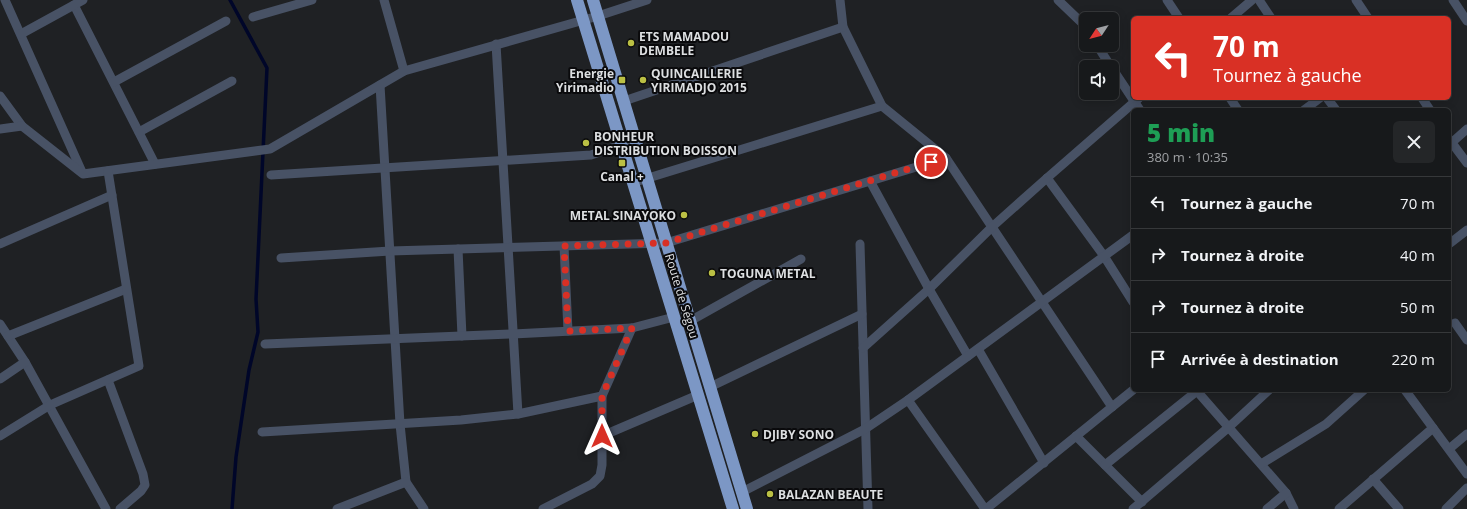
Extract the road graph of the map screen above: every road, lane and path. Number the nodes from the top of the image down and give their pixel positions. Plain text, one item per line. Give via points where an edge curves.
1 (6, 0) edge
2 (83, 0) edge
3 (312, 0) edge
4 (384, 0) edge
5 (577, 0) edge
6 (593, 0) edge
7 (647, 0) edge
8 (840, 0) edge
9 (1058, 0) edge
10 (1167, 0) edge
11 (1252, 0) edge
12 (1259, 0) edge
13 (1356, 0) edge
14 (1453, 0) edge
15 (74, 5) junction
16 (598, 16) junction
17 (1178, 16) edge
18 (1233, 16) edge
19 (1270, 16) edge
20 (1367, 16) edge
21 (253, 17) dead end
22 (583, 20) junction
23 (1079, 20) edge
24 (226, 21) dead end
25 (1467, 21) edge
26 (843, 27) junction
27 (21, 34) junction
28 (496, 44) junction
29 (404, 71) junction
30 (1119, 77) edge
31 (232, 81) dead end
32 (114, 82) junction
33 (380, 85) junction
34 (1131, 93) edge
35 (0, 96) edge
36 (1136, 100) edge
37 (1317, 100) edge
38 (624, 101) junction
39 (882, 106) junction
40 (1307, 108) edge
41 (22, 126) junction
42 (0, 129) edge
43 (1467, 129) edge
44 (139, 132) junction
45 (635, 140) junction
46 (1451, 141) edge
47 (1451, 143) edge
48 (620, 145) junction
49 (946, 158) junction
50 (503, 161) junction
51 (1467, 163) edge
52 (155, 164) junction
53 (385, 168) junction
54 (108, 170) junction
55 (83, 174) junction
56 (271, 175) dead end
57 (1047, 178) junction
58 (647, 179) junction
59 (870, 181) junction
60 (632, 184) junction
61 (112, 195) junction
62 (992, 227) junction
63 (1467, 230) edge
64 (1131, 236) edge
65 (1451, 242) edge
66 (651, 243) junction
67 (666, 243) junction
68 (0, 244) edge
69 (860, 244) dead end
70 (564, 246) junction
71 (508, 248) junction
72 (458, 249) junction
73 (390, 251) junction
74 (1104, 256) junction
75 (281, 258) dead end
76 (801, 259) dead end
77 (126, 289) junction
78 (929, 289) junction
79 (1131, 299) edge
80 (1042, 302) junction
81 (862, 314) junction
82 (674, 317) junction
83 (690, 321) junction
84 (1455, 323) dead end
85 (0, 324) edge
86 (632, 328) junction
87 (568, 331) junction
88 (513, 334) junction
89 (8, 336) junction
90 (462, 336) junction
91 (395, 339) junction
92 (1467, 340) edge
93 (265, 344) dead end
94 (863, 348) junction
95 (978, 349) junction
96 (968, 356) junction
97 (25, 362) junction
98 (0, 379) edge
99 (108, 380) junction
100 (710, 387) junction
101 (1131, 392) edge
102 (1195, 392) edge
103 (1199, 392) edge
104 (1267, 392) edge
105 (1362, 392) edge
106 (1406, 392) edge
107 (698, 395) junction
108 (602, 396) junction
109 (908, 400) junction
110 (50, 405) junction
111 (1112, 407) junction
112 (518, 414) junction
113 (400, 424) junction
114 (1229, 427) junction
115 (865, 428) junction
116 (1433, 428) junction
117 (262, 432) dead end
118 (1467, 434) edge
119 (0, 436) edge
120 (602, 436) junction
121 (1076, 436) junction
122 (1449, 450) junction
123 (1044, 463) junction
124 (1261, 464) junction
125 (1105, 465) junction
126 (1467, 474) edge
127 (1373, 479) junction
128 (406, 482) junction
129 (1467, 488) edge
130 (742, 492) junction
131 (1286, 493) junction
132 (1142, 502) junction
133 (106, 509) edge
134 (120, 509) edge
135 (337, 509) edge
136 (424, 509) edge
137 (544, 509) edge
138 (733, 509) edge
139 (747, 509) edge
140 (868, 509) edge
141 (986, 509) edge
142 (1133, 509) edge
143 (1267, 509) edge
144 (1294, 509) edge
145 (1338, 509) edge
146 (1399, 509) edge
147 (1446, 509) edge

1 - 27 street
2 - 15 street
3 - 21 street
4 - 29 street
5 - 22 highway, Route de Ségou
6 - 16 highway, Route de Ségou
7 - 16 street
8 - 26 street
9 - 23 street
10 - 17 street
11 - 18 street
12 - 19 street
13 - 20 street
14 - 25 street
15 - 27 street
15 - 32 street
16 - 22 street
16 - 38 highway, Route de Ségou
22 - 28 street
22 - 48 highway, Route de Ségou
24 - 32 street
26 - 38 street
26 - 39 street
27 - 55 street
28 - 29 street
28 - 50 street
29 - 33 street
30 - 34 street
31 - 44 street
32 - 44 street
33 - 52 street via 270,149
33 - 53 street
35 - 41 street
36 - 57 street
37 - 40 street
38 - 45 highway, Route de Ségou
39 - 49 street
39 - 58 street
41 - 42 street
41 - 55 street
43 - 46 street
44 - 52 street
45 - 48 street
45 - 58 highway, Route de Ségou
47 - 51 street
48 - 50 street via 590,155
48 - 60 highway, Route de Ségou
49 - 59 street
49 - 62 street
50 - 53 street
50 - 71 street
52 - 54 street
53 - 56 street
53 - 73 street
54 - 55 street
54 - 61 street
57 - 62 street
57 - 74 street
58 - 60 street
58 - 67 highway, Route de Ségou
59 - 67 street
59 - 78 street
60 - 66 highway, Route de Ségou
61 - 68 street
61 - 77 street
62 - 78 street
62 - 80 street
63 - 65 street
64 - 74 street
66 - 67 street
66 - 70 street
66 - 82 highway, Route de Ségou
67 - 83 highway, Route de Ségou
69 - 81 street
70 - 71 street
70 - 87 street
71 - 72 street
71 - 88 street
72 - 73 street
72 - 90 street
73 - 75 street
73 - 91 street
74 - 79 street
74 - 80 street
76 - 83 street
77 - 89 street
77 - 99 street via 139,366
78 - 94 street
78 - 96 street
80 - 95 street
80 - 111 street
81 - 94 street
81 - 100 street
82 - 86 street
82 - 107 highway, Route de Ségou
83 - 100 highway, Route de Ségou
84 - 92 street
85 - 89 street
86 - 87 street
86 - 108 street
87 - 88 street
88 - 90 street
88 - 112 street
89 - 97 street
90 - 91 street
91 - 93 street
91 - 113 street
94 - 115 street
95 - 96 street
95 - 123 street
96 - 109 street
97 - 98 street
97 - 110 street
99 - 110 street
99 - 134 street via 145,485
100 - 130 highway, Route de Ségou
101 - 111 street
102 - 125 street
103 - 114 street
104 - 114 street
105 - 124 street via 1326,424
106 - 116 street
107 - 120 street
107 - 138 highway, Route de Ségou
108 - 112 street
108 - 120 street
109 - 115 street
109 - 141 street
110 - 119 street
110 - 133 street
111 - 121 street
112 - 113 street
113 - 117 street
113 - 128 street
114 - 124 street
114 - 132 street
115 - 130 street
115 - 140 street
116 - 122 street
116 - 127 street
118 - 122 street
120 - 137 street via 600,476 592,484
121 - 123 street
121 - 125 street
122 - 126 street
123 - 141 street
124 - 131 street
125 - 132 street
127 - 145 street
127 - 146 street
128 - 135 street
128 - 136 street
129 - 147 street
130 - 139 highway, Route de Ségou
131 - 143 street
131 - 144 street
132 - 142 street

